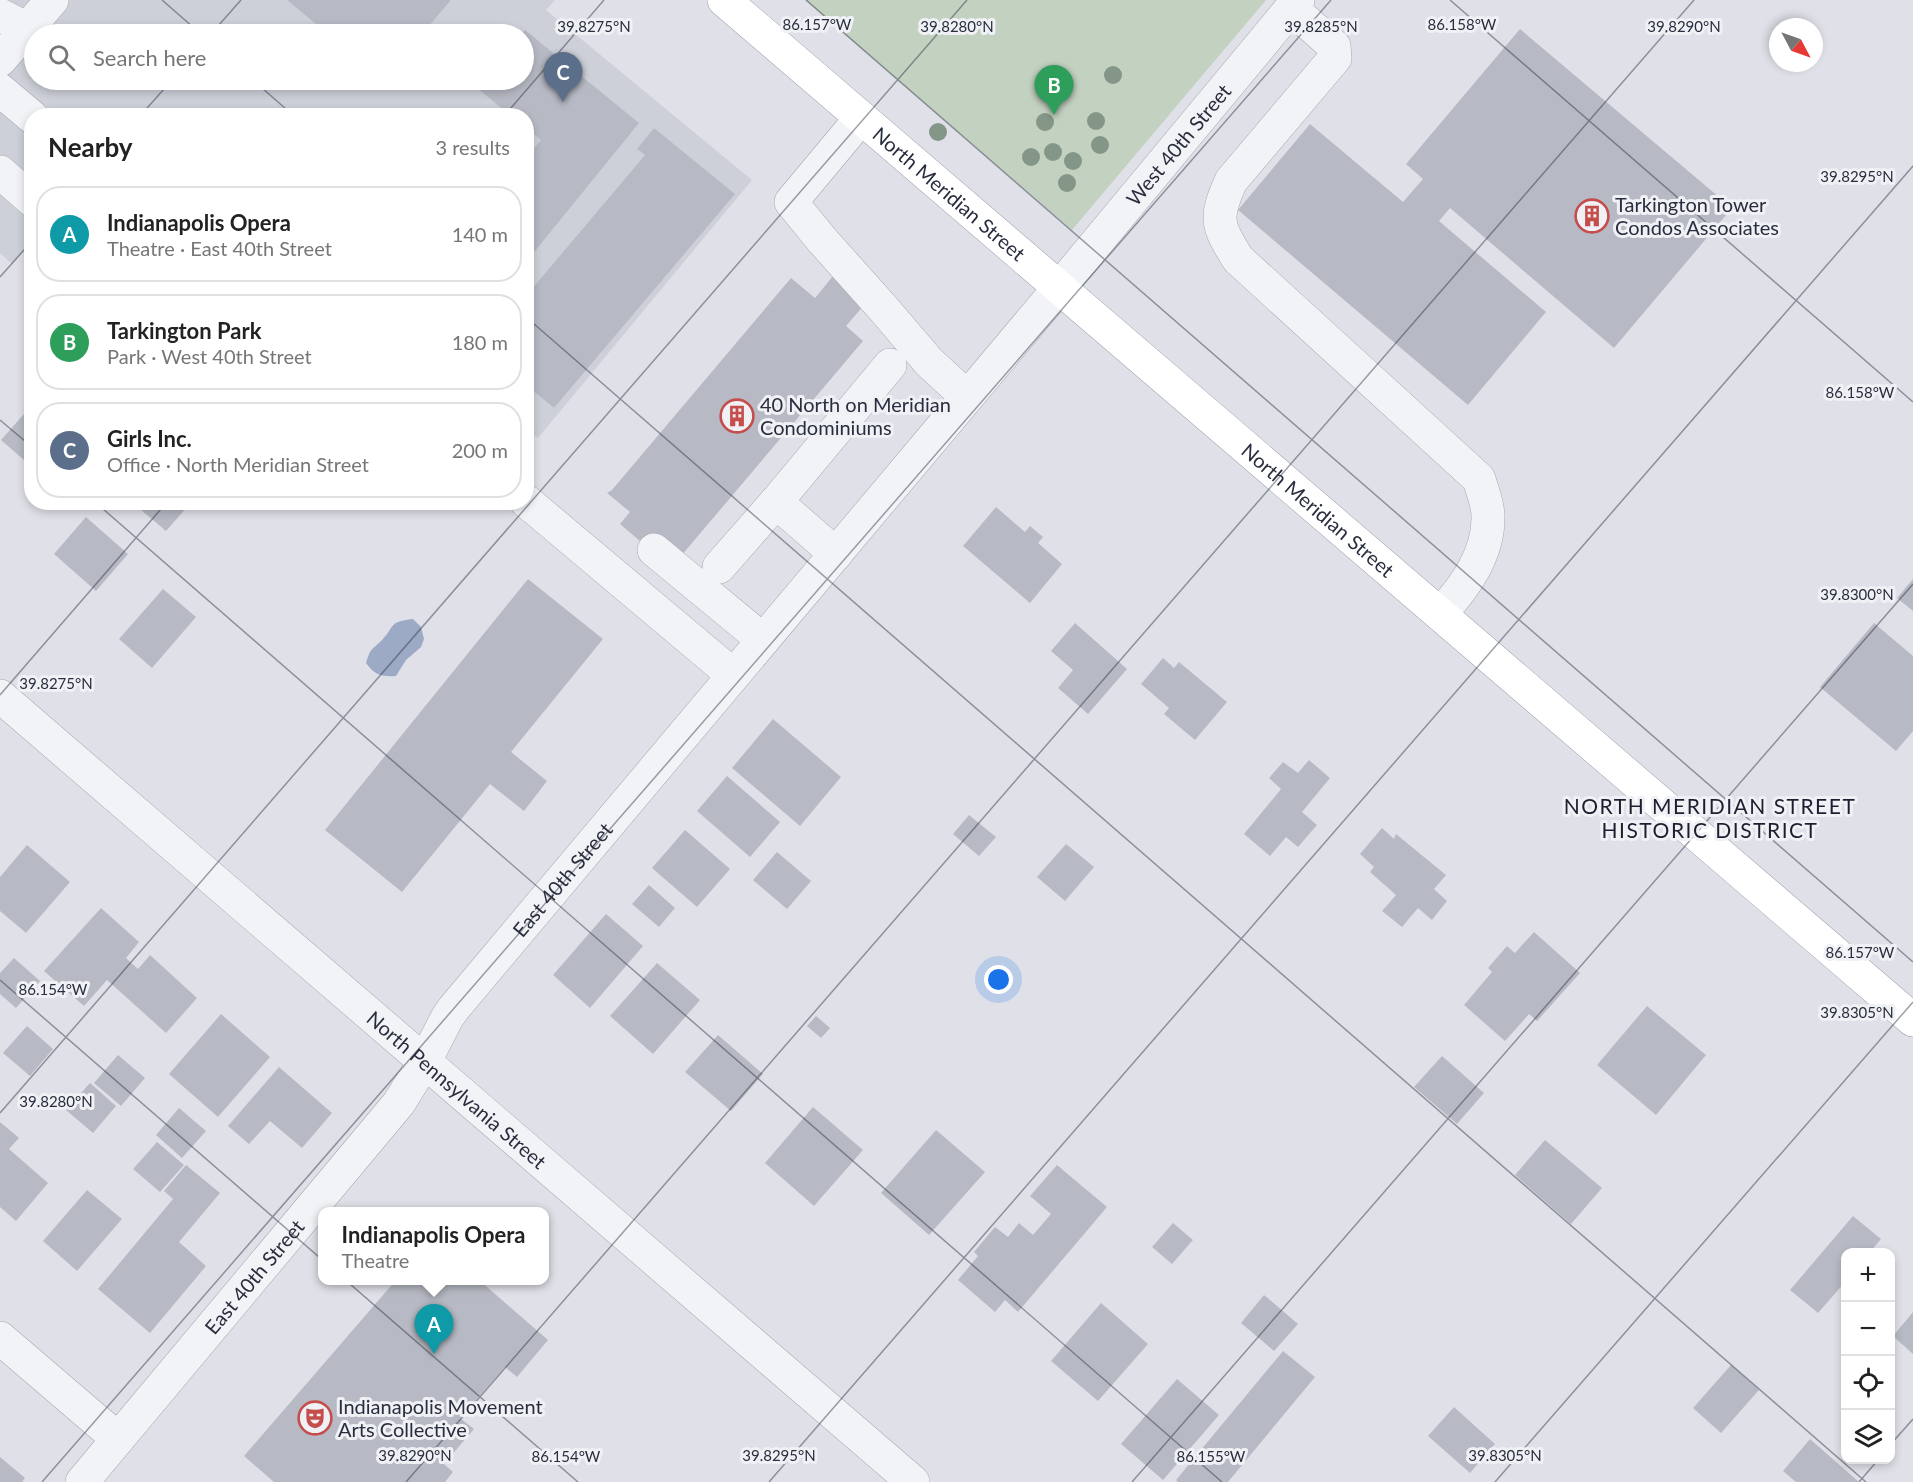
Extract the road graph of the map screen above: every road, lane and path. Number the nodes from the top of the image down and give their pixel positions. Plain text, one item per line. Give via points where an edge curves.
1 (52, 0) edge
2 (724, 0) edge
3 (1295, 4) edge
4 (14, 22) edge
5 (0, 60) edge
6 (0, 90) edge
7 (24, 110) edge
8 (861, 118) junction
9 (0, 172) edge
10 (24, 193) edge
11 (1059, 288) junction
12 (890, 365) dead end
13 (967, 397) junction
14 (776, 502) junction
15 (534, 508) edge
16 (654, 550) dead end
17 (836, 554) junction
18 (719, 567) dead end
19 (1440, 614) junction
20 (763, 640) junction
21 (733, 675) junction
22 (0, 696) edge
23 (1913, 1020) edge
24 (425, 1061) junction
25 (0, 1338) edge
26 (118, 1439) junction
27 (82, 1482) edge
28 (914, 1482) edge

1 - 4 street
2 - 8 main road, North Meridian Street
3 - 11 street, West 40th Street
3 - 19 street via 1334,46 1335,58 1231,181 1219,219 1223,236 1238,259 1479,479 1488,514 1486,543 1461,591
4 - 5 street
6 - 7 street
8 - 11 main road, North Meridian Street
8 - 13 street via 791,202 929,362
9 - 10 street
11 - 13 street, East 40th Street
11 - 19 main road, North Meridian Street
12 - 14 street
13 - 17 street, East 40th Street
14 - 17 street
14 - 18 street
15 - 21 street
16 - 20 street
17 - 20 street, East 40th Street
19 - 23 main road, North Meridian Street
20 - 21 street, East 40th Street
21 - 24 street, East 40th Street via 454,1008
22 - 24 street, North Pennsylvania Street
24 - 26 street, East 40th Street via 399,1103
24 - 28 street, North Pennsylvania Street
25 - 26 street
26 - 27 street, East 40th Street

